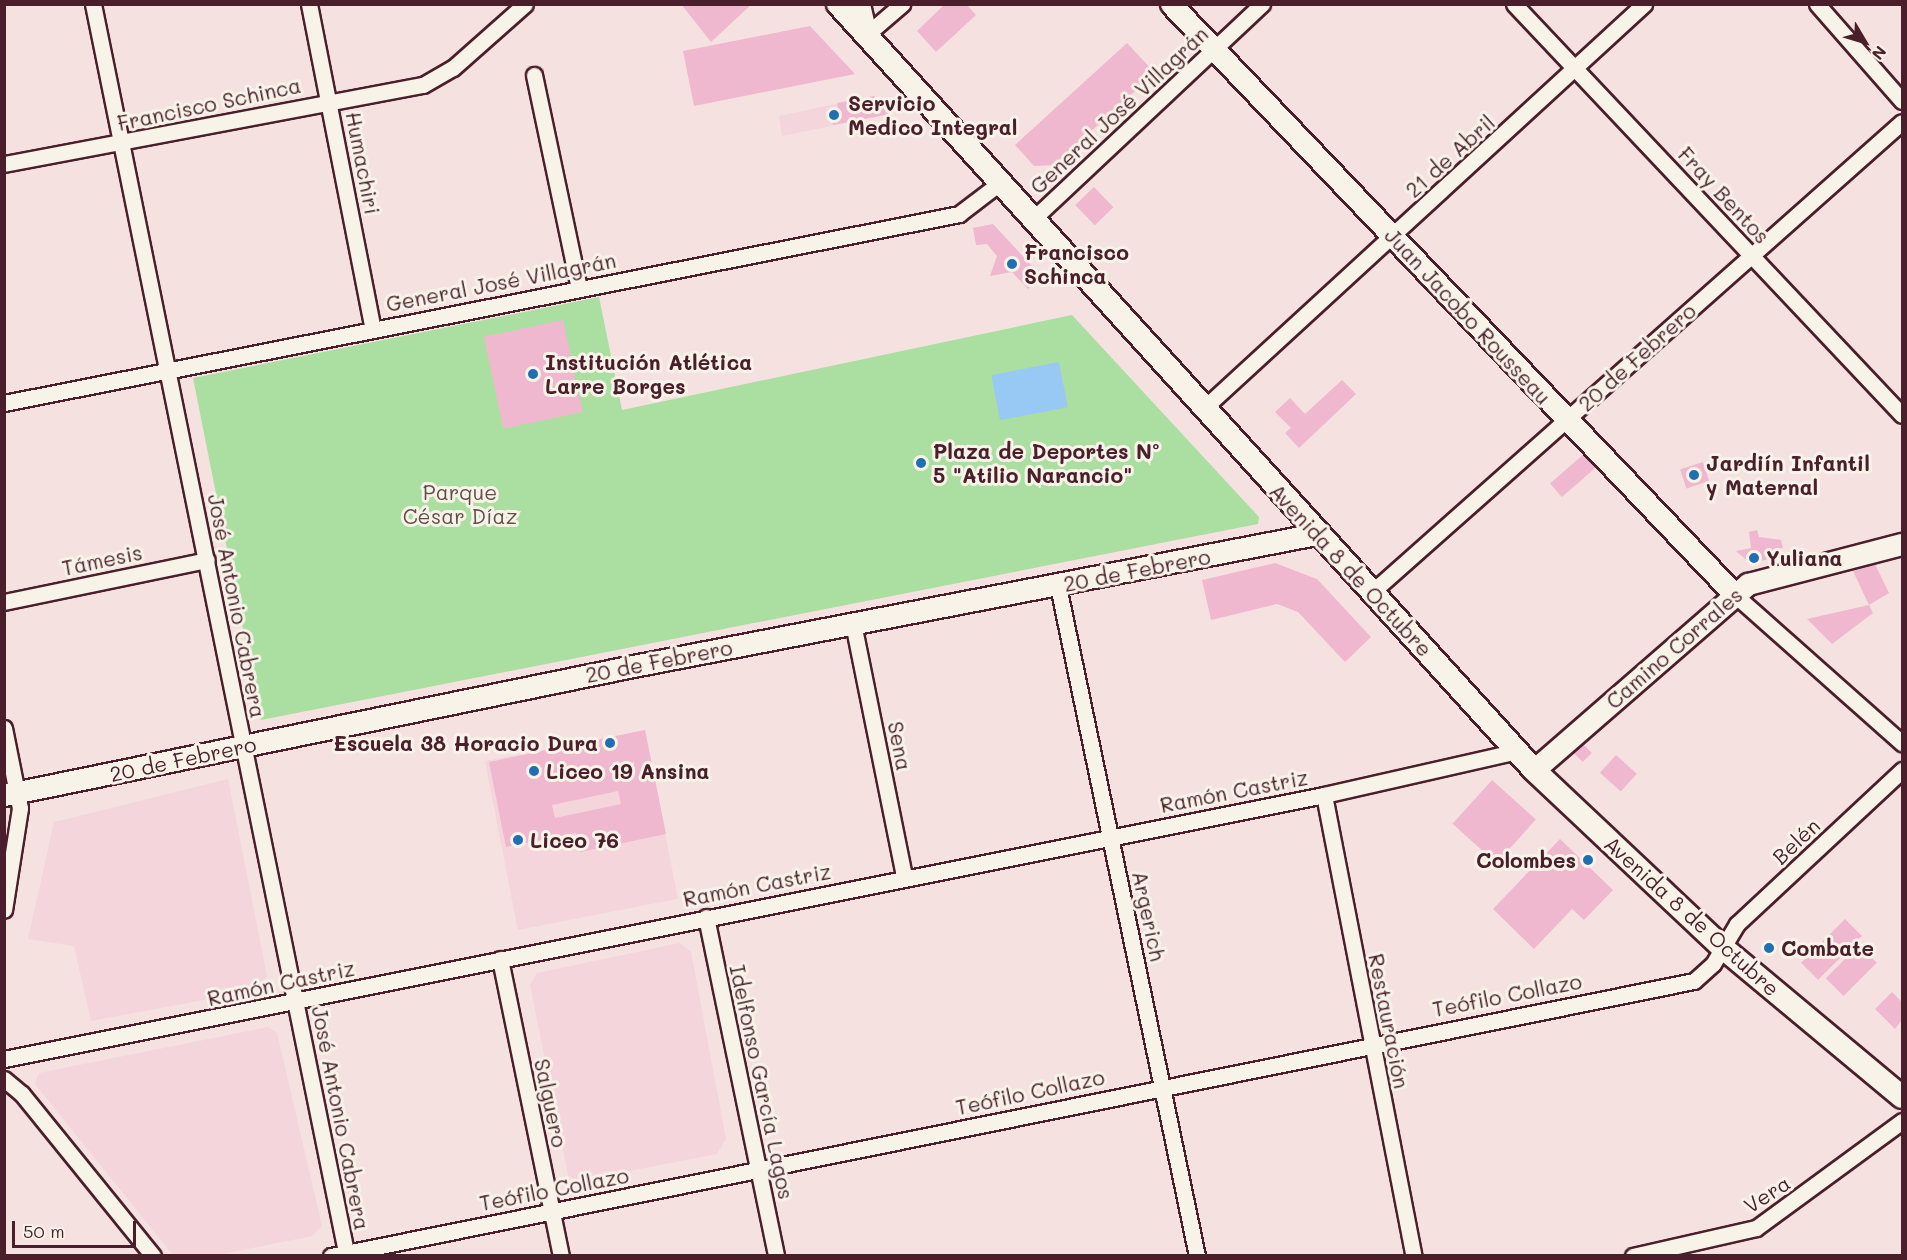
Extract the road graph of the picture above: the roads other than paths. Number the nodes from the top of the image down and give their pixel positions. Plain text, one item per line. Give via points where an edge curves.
1 (93, 4) edge
2 (309, 4) edge
3 (525, 4) edge
4 (838, 4) edge
5 (859, 4) edge
6 (902, 4) edge
7 (1171, 4) edge
8 (1262, 4) edge
9 (1514, 4) edge
10 (1644, 4) edge
11 (1816, 4) edge
12 (866, 35) junction
13 (1215, 50) junction
14 (1576, 69) junction
15 (534, 75) dead end
16 (329, 100) junction
17 (1902, 101) edge
18 (1902, 122) edge
19 (121, 144) junction
20 (4, 164) edge
21 (997, 184) junction
22 (1030, 221) junction
23 (1393, 236) junction
24 (1751, 254) junction
25 (579, 288) junction
26 (373, 329) junction
27 (169, 370) junction
28 (4, 403) edge
29 (1203, 409) junction
30 (1902, 415) edge
31 (1566, 420) junction
32 (1316, 534) junction
33 (1902, 544) edge
34 (207, 560) junction
35 (1058, 586) junction
36 (1372, 592) junction
37 (1734, 594) junction
38 (4, 602) edge
39 (854, 622) junction
40 (4, 728) edge
41 (1902, 743) edge
42 (243, 746) junction
43 (1517, 751) junction
44 (1534, 770) junction
45 (1902, 770) edge
46 (11, 794) edge
47 (1324, 795) junction
48 (1111, 836) junction
49 (904, 877) junction
50 (4, 910) edge
51 (705, 917) junction
52 (1722, 947) junction
53 (500, 959) junction
54 (296, 1001) junction
55 (1372, 1042) junction
56 (4, 1059) edge
57 (4, 1079) edge
58 (1162, 1087) junction
59 (1902, 1097) edge
60 (1902, 1121) edge
61 (760, 1168) junction
62 (552, 1211) junction
63 (338, 1254) edge
64 (153, 1256) edge
65 (561, 1256) edge
66 (776, 1256) edge
67 (1197, 1256) edge
68 (1414, 1256) edge
69 (1633, 1256) edge

1 - 19 street, José Antonio Cabrera
2 - 16 street, Humachiri
3 - 16 street, Francisco Schinca via 453,68 423,85
4 - 12 main road, Avenida 8 de Octubre
5 - 12 main road
6 - 12 street
7 - 13 main road, Juan Jacobo Rousseau
8 - 13 street, General José Villagrán
9 - 14 street, Fray Bentos
10 - 14 street, 21 de Abril
11 - 17 street
12 - 21 main road, Avenida 8 de Octubre
13 - 22 street, General José Villagrán
13 - 23 main road, Juan Jacobo Rousseau
14 - 23 street, 21 de Abril
14 - 24 street, Fray Bentos
15 - 25 street
16 - 19 street, Francisco Schinca
16 - 26 street, Humachiri
18 - 24 street, 20 de Febrero
19 - 20 street, Francisco Schinca
19 - 27 street, José Antonio Cabrera
21 - 22 main road, Avenida 8 de Octubre
21 - 25 street, General José Villagrán via 959,213
22 - 29 main road, Avenida 8 de Octubre
23 - 29 street, 21 de Abril
23 - 31 main road, Juan Jacobo Rousseau
24 - 30 street, Fray Bentos
24 - 31 street, 20 de Febrero
25 - 26 street, General José Villagrán
26 - 27 street, General José Villagrán
27 - 28 street, General José Villagrán
27 - 34 street, José Antonio Cabrera
29 - 32 main road, Avenida 8 de Octubre
31 - 36 street, 20 de Febrero
31 - 37 main road, Juan Jacobo Rousseau
32 - 35 main road, 20 de Febrero
32 - 36 main road, Avenida 8 de Octubre
33 - 37 main road, Camino Corrales via 1748,584
34 - 38 street, Támesis
34 - 42 street, José Antonio Cabrera
35 - 39 main road, 20 de Febrero
35 - 48 street, Argerich
36 - 43 main road, Avenida 8 de Octubre
37 - 41 street, Juan Jacobo Rousseau
37 - 44 main road, Camino Corrales
39 - 42 main road, 20 de Febrero
39 - 49 street, Sena
40 - 46 street
42 - 46 main road, 20 de Febrero
42 - 54 street, José Antonio Cabrera
43 - 44 main road, Avenida 8 de Octubre
43 - 47 street, Ramón Castriz
44 - 52 main road, Avenida 8 de Octubre
45 - 52 street, Belén via 1737,924
46 - 50 street via 20,823
47 - 48 street, Ramón Castriz
47 - 55 street, Restauración
48 - 49 street, Ramón Castriz
48 - 58 street, Argerich
49 - 51 street, Ramón Castriz
51 - 53 street, Ramón Castriz
51 - 61 street, Idelfonso García Lagos
52 - 55 street, Teófilo Collazo via 1704,975 1694,981
52 - 59 main road, Avenida 8 de Octubre
53 - 54 street, Ramón Castriz
53 - 62 street, Salguero
54 - 56 street, Ramón Castriz
54 - 63 street, José Antonio Cabrera
55 - 58 street, Teófilo Collazo
55 - 68 street, Restauración
57 - 64 street via 22,1094
58 - 61 street, Teófilo Collazo
58 - 67 street, Argerich
60 - 69 street, Vera via 1756,1228
61 - 62 street, Teófilo Collazo
61 - 66 street, Idelfonso García Lagos
62 - 63 street, Teófilo Collazo
62 - 65 street, Salguero

